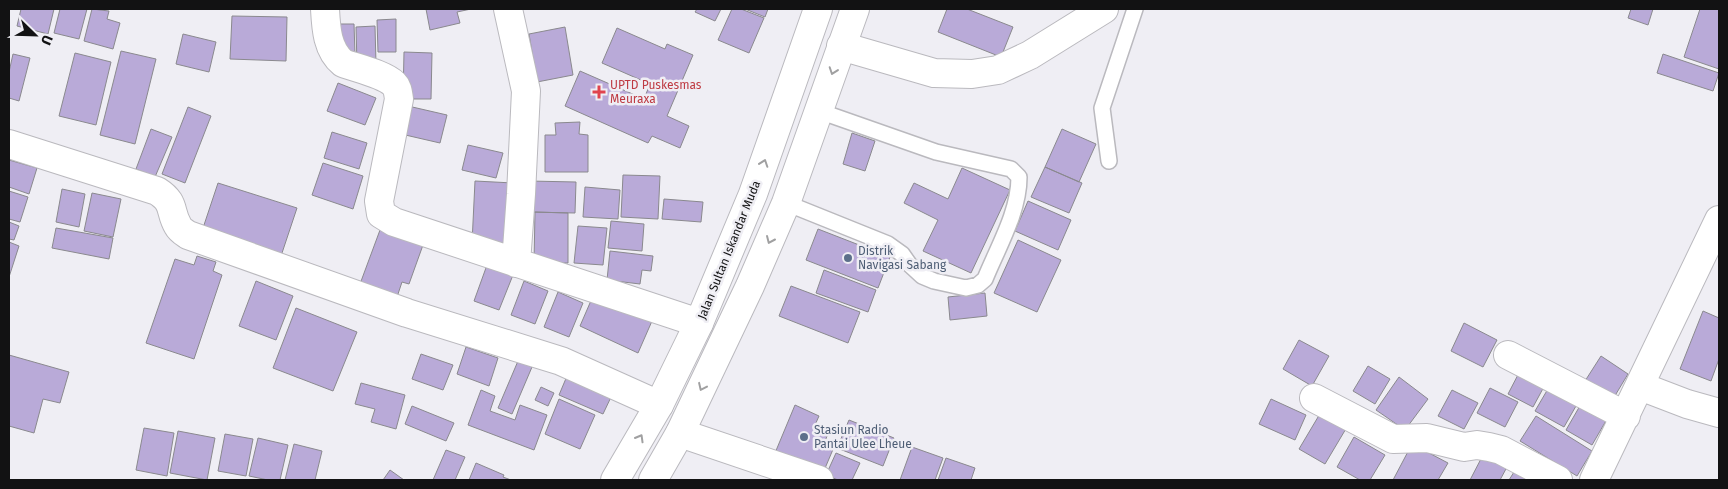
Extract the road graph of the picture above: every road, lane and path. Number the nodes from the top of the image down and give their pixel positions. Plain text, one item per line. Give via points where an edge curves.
1 (325, 9) edge
2 (508, 9) edge
3 (818, 9) edge
4 (855, 9) edge
5 (1104, 9) edge
6 (1135, 9) edge
7 (842, 46) junction
8 (819, 111) junction
9 (9, 144) edge
10 (1109, 161) dead end
11 (786, 203) junction
12 (1719, 220) edge
13 (516, 263) junction
14 (698, 323) junction
15 (1508, 355) dead end
16 (1640, 386) junction
17 (1314, 398) dead end
18 (659, 405) junction
19 (1719, 413) edge
20 (1626, 416) junction
21 (680, 433) junction
22 (615, 480) edge
23 (653, 480) edge
24 (819, 480) edge
25 (1558, 480) edge
26 (1594, 480) edge

1 - 13 main road via 328,38 338,59 381,77 394,84 398,91 379,201 381,214 394,222
2 - 13 main road via 526,91
14 -> 3 main road, Jalan Sultan Iskandar Muda via 753,194
4 - 7 main road
5 - 7 main road via 998,70 972,74 934,73
6 - 10 lane via 1102,108
7 -> 8 main road
8 - 11 main road
8 - 11 lane via 936,152 1012,169 1019,177 1014,209 985,279 978,286 966,288 922,276 888,244
9 - 18 main road via 157,191 171,204 178,226 188,235 407,313 561,361
11 -> 21 main road
12 - 16 main road
13 - 14 main road
14 - 18 main road, Jalan Sultan Iskandar Muda
15 - 20 main road
16 - 19 main road
16 - 20 main road
17 - 25 main road via 1393,439 1427,438 1464,447 1489,447
22 -> 18 main road, Jalan Sultan Iskandar Muda
20 - 26 main road
21 - 23 main road
21 - 24 main road

